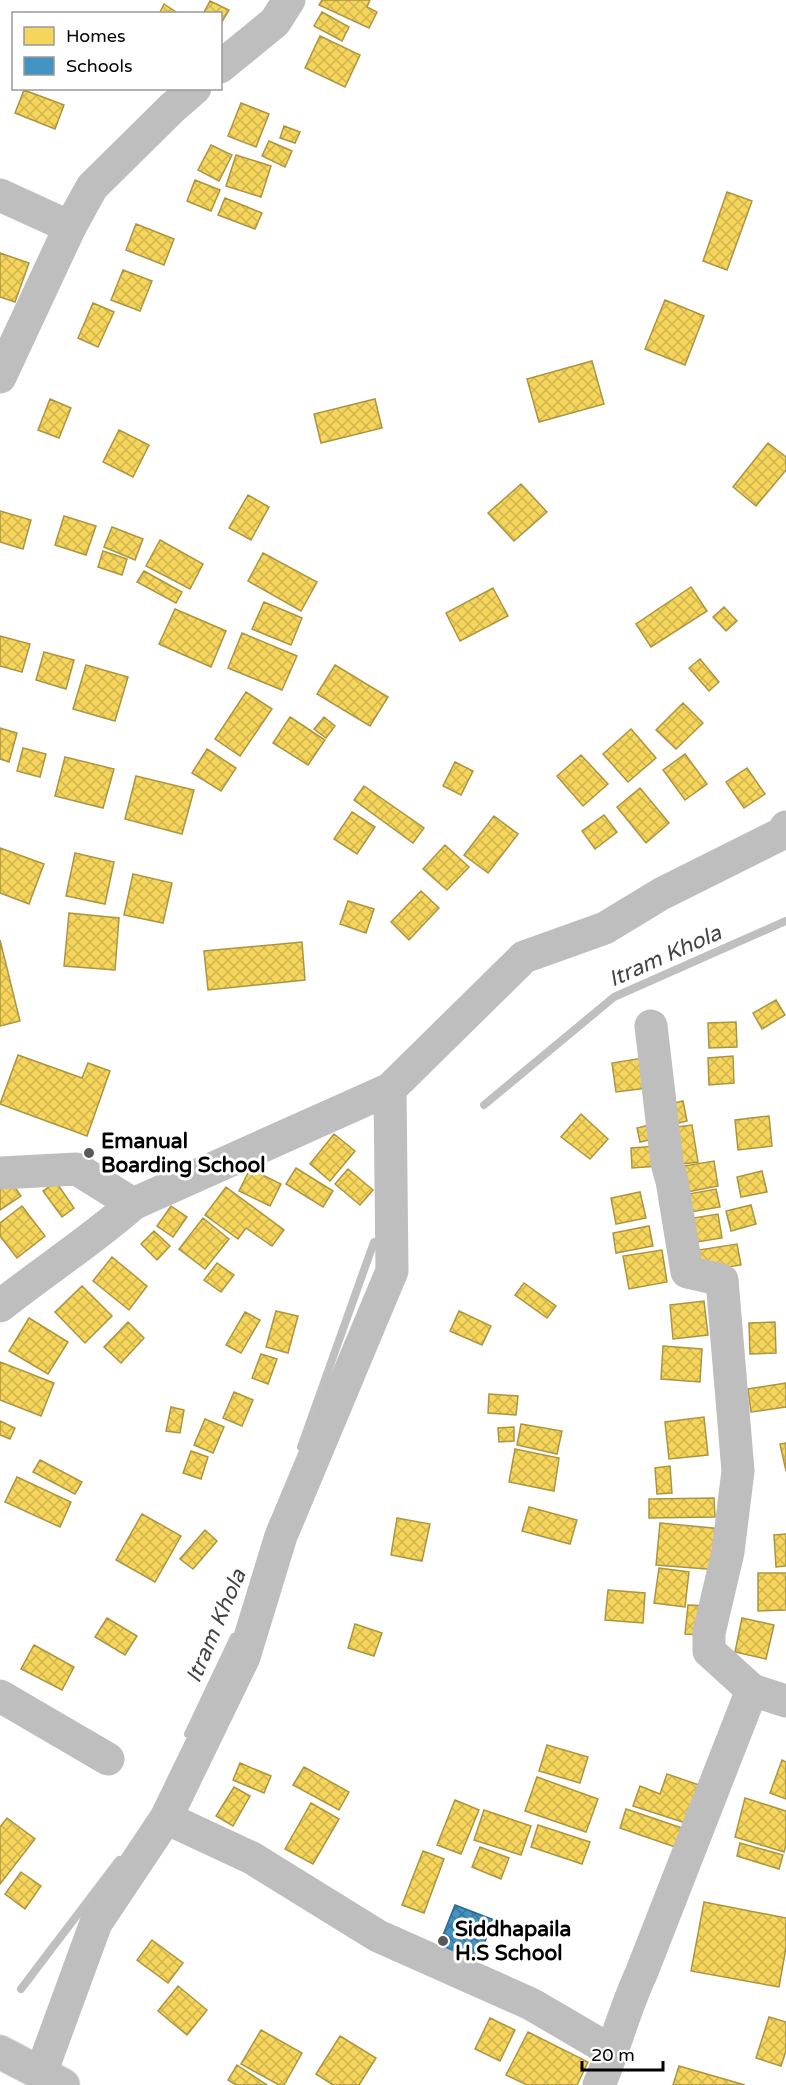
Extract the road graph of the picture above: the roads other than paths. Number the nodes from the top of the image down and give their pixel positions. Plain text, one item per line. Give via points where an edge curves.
1 (289, 0) edge
2 (222, 65) edge
3 (193, 90) edge
4 (0, 195) edge
5 (70, 227) junction
6 (0, 377) edge
7 (786, 827) edge
8 (651, 1026) dead end
9 (390, 1089) junction
10 (0, 1173) edge
11 (133, 1204) junction
12 (0, 1306) edge
13 (752, 1690) junction
14 (0, 1696) edge
15 (786, 1701) edge
16 (108, 1759) dead end
17 (166, 1818) junction
18 (0, 2052) edge
19 (613, 2052) junction
20 (52, 2079) edge
21 (599, 2085) edge

1 - 2 street via 275,22
3 - 5 street via 93,187
4 - 5 street
5 - 6 street
7 - 9 street via 781,834 661,894 604,928 524,957
8 - 13 street via 667,1163 687,1272 722,1280 738,1471 728,1552 709,1633 709,1651
9 - 11 street
9 - 17 street via 392,1271 281,1536 244,1657
10 - 11 street via 77,1169
11 - 12 street
13 - 15 street
13 - 19 street via 628,2003
14 - 16 street
17 - 19 street via 252,1858 378,1936 531,2004
17 - 20 street via 96,1923
18 - 20 street
19 - 21 street

